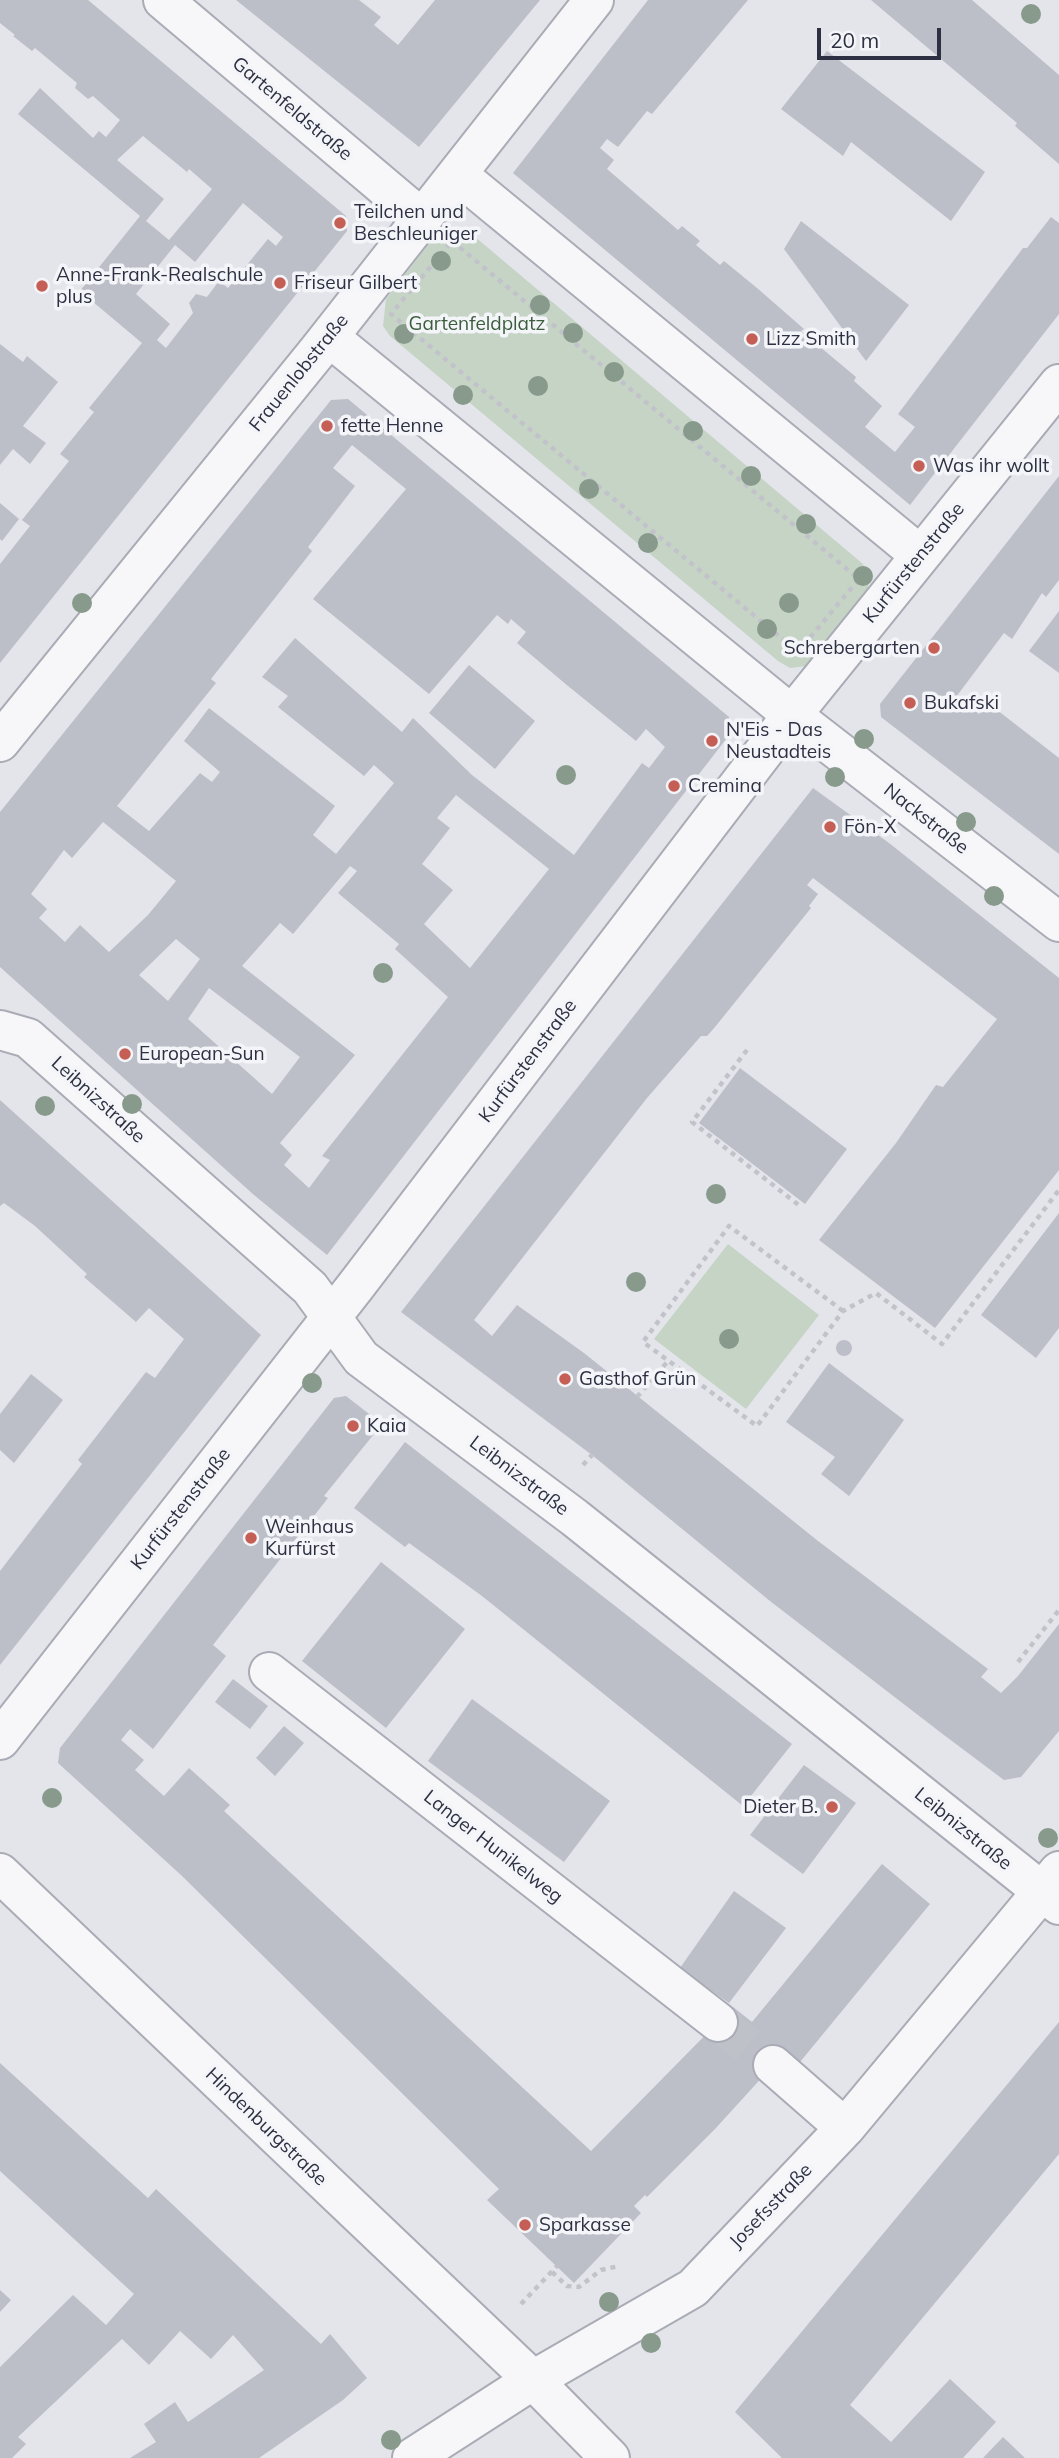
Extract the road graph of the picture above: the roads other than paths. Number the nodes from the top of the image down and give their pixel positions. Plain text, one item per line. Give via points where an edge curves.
1 (163, 0) edge
2 (594, 0) edge
3 (457, 174) junction
4 (421, 217) junction
5 (328, 337) junction
6 (1059, 384) edge
7 (919, 555) junction
8 (792, 715) junction
9 (0, 742) edge
10 (1059, 922) edge
11 (0, 1030) edge
12 (331, 1318) junction
13 (269, 1672) dead end
14 (0, 1741) edge
15 (0, 1873) edge
16 (1053, 1889) edge
17 (718, 2022) tunnel mouth
18 (773, 2065) tunnel mouth
19 (845, 2128) junction
20 (533, 2380) junction
21 (412, 2458) edge
22 (610, 2458) edge

1 - 4 street, Gartenfeldstraße
2 - 3 street, Frauenlobstraße
3 - 4 street, Frauenlobstraße
3 - 7 street
4 - 5 street, Frauenlobstraße
5 - 8 street
5 - 9 street, Frauenlobstraße
6 - 7 street, Kurfürstenstraße
7 - 8 street, Kurfürstenstraße
8 - 10 street, Nackstraße
8 - 12 street, Kurfürstenstraße
11 - 12 street, Leibnizstraße via 28,1038 310,1288
12 - 14 street, Kurfürstenstraße
12 - 16 street, Leibnizstraße via 361,1358
13 - 17 street, Langer Hunikelweg
15 - 20 street, Hindenburgstraße
16 - 19 street, Josefsstraße
18 - 19 street
19 - 20 street, Josefsstraße via 693,2288
20 - 21 street, Josefsstraße
20 - 22 street, Hindenburgstraße

